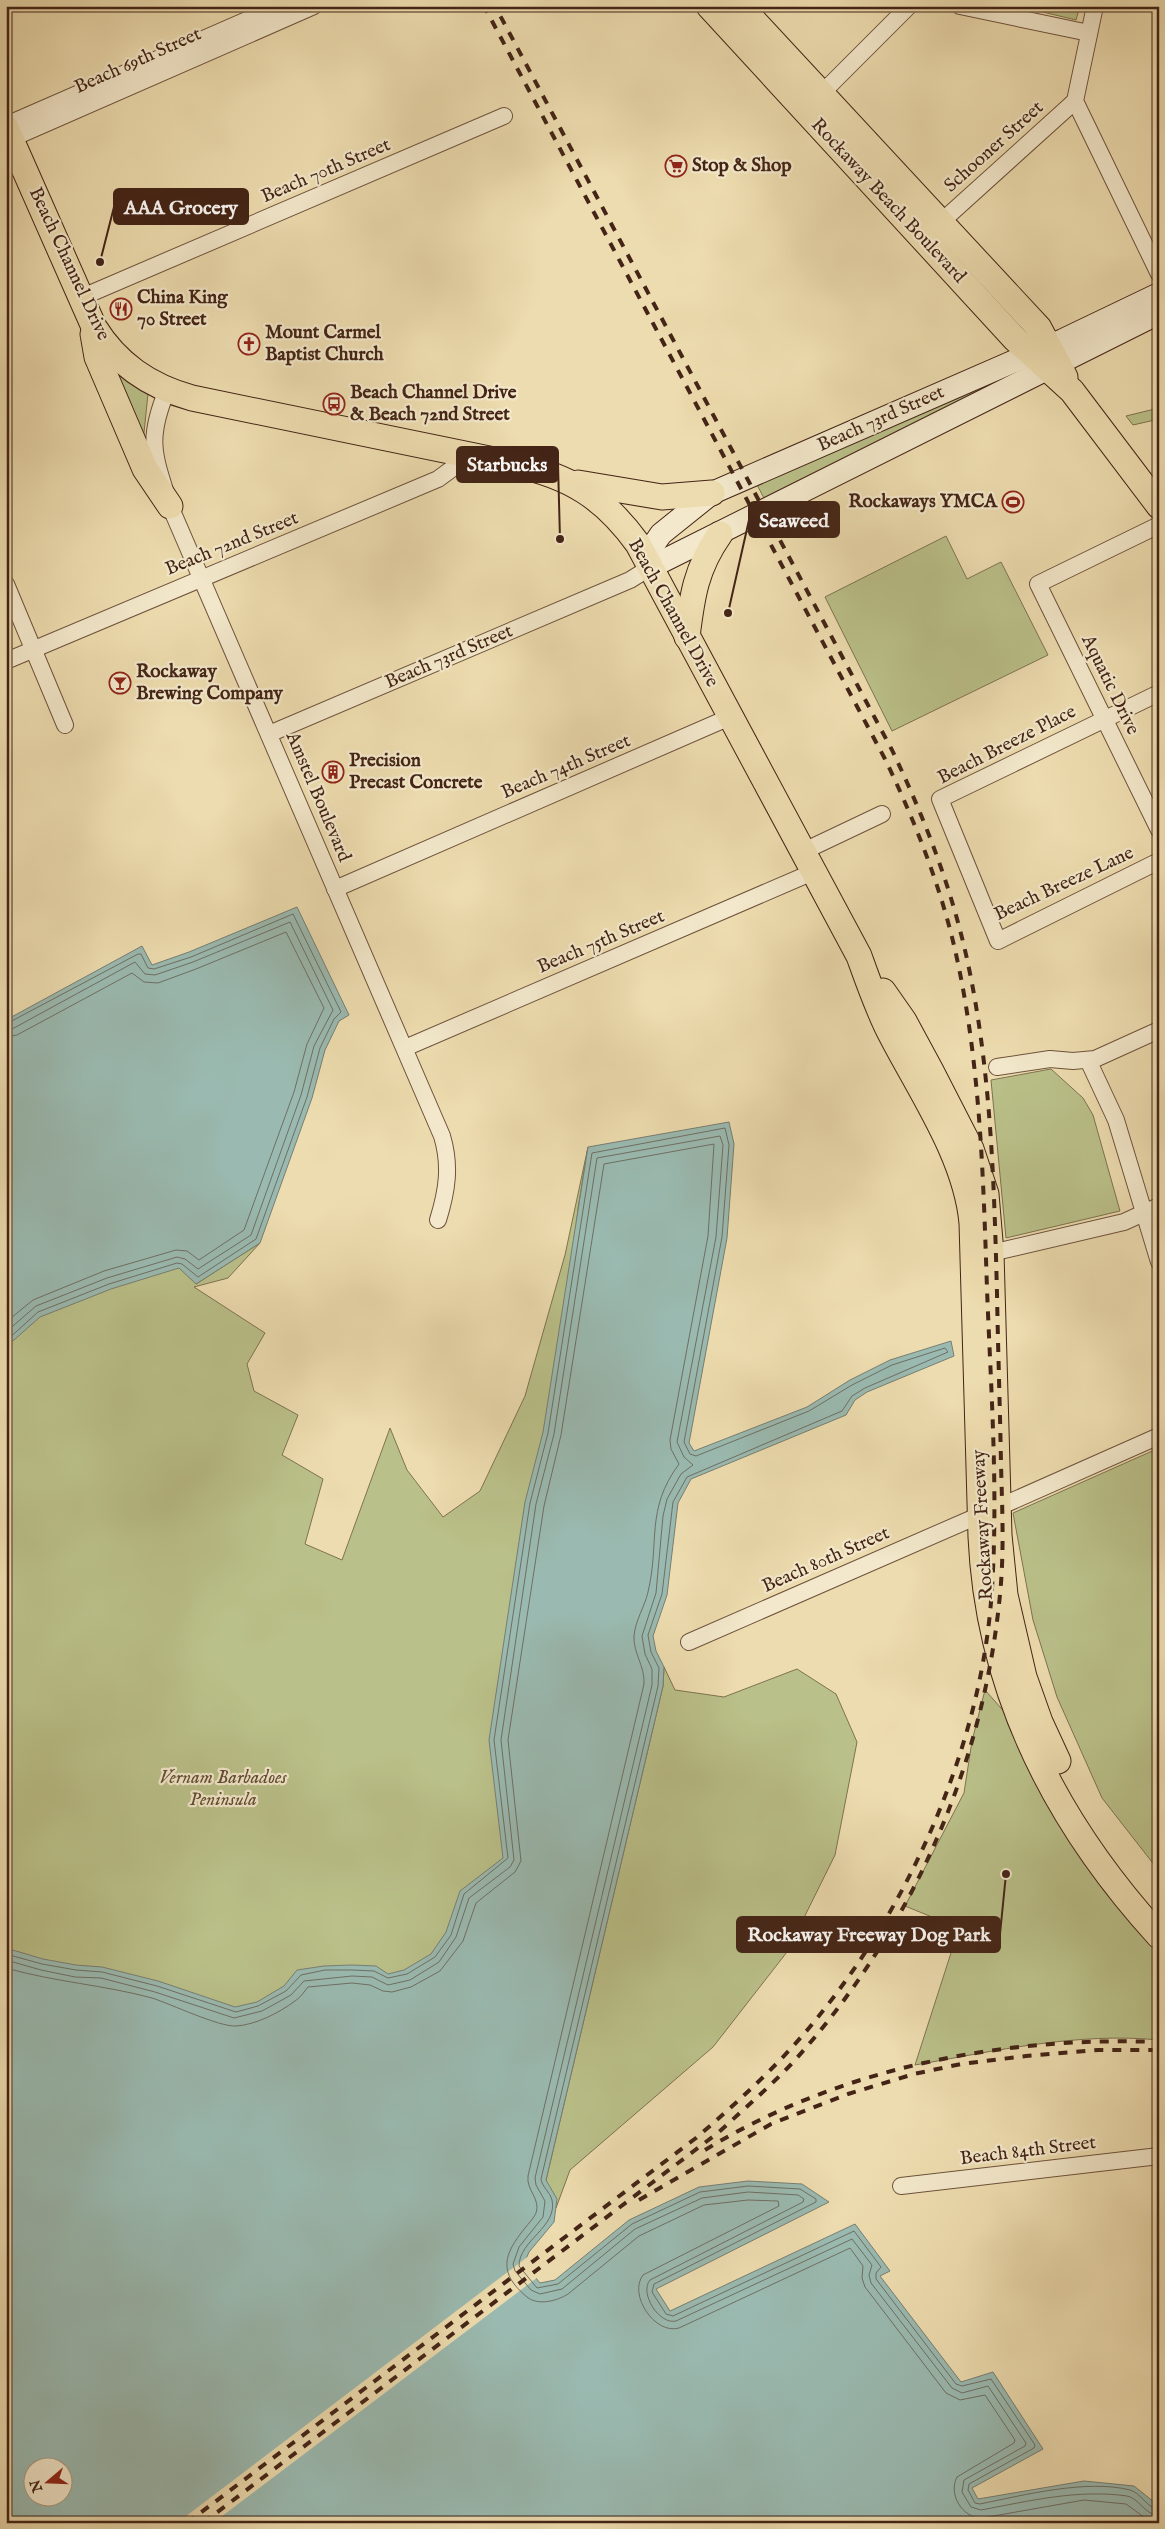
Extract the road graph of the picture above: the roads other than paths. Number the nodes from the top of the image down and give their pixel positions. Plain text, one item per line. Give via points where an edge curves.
1 (279, 6) edge
2 (314, 6) edge
3 (709, 6) edge
4 (740, 6) edge
5 (909, 6) edge
6 (960, 6) edge
7 (1095, 6) edge
8 (1089, 33) junction
9 (1075, 100) junction
10 (813, 103) junction
11 (504, 116) dead end
12 (7, 133) edge
13 (940, 223) junction
14 (1159, 274) edge
15 (1159, 294) edge
16 (85, 309) junction
17 (1159, 313) edge
18 (1046, 358) junction
19 (167, 390) junction
20 (464, 453) junction
21 (571, 482) junction
22 (712, 493) junction
23 (170, 506) junction
24 (1159, 506) edge
25 (1159, 525) edge
26 (720, 534) junction
27 (642, 568) junction
28 (202, 578) junction
29 (6, 584) edge
30 (688, 637) junction
31 (34, 649) junction
32 (6, 661) edge
33 (1159, 693) edge
34 (730, 717) junction
35 (1104, 719) junction
36 (65, 725) dead end
37 (269, 734) junction
38 (882, 814) dead end
39 (1159, 830) edge
40 (808, 862) junction
41 (1159, 862) edge
42 (969, 870) joint
43 (335, 889) junction
44 (1159, 1030) edge
45 (405, 1048) junction
46 (1088, 1060) junction
47 (997, 1067) dead end
48 (923, 1075) junction
49 (1159, 1206) edge
50 (1143, 1214) junction
51 (438, 1220) dead end
52 (991, 1253) junction
53 (1159, 1262) edge
54 (1159, 1436) edge
55 (989, 1511) junction
56 (689, 1642) dead end
57 (1159, 1911) edge
58 (1159, 1936) edge
59 (1159, 2156) edge
60 (902, 2186) dead end

1 - 12 street, Beach 69th Street
2 - 12 street, Beach 69th Street
3 - 10 main road, Rockaway Beach Boulevard
4 - 10 main road, Rockaway Beach Boulevard
5 - 10 street
6 - 8 street
7 - 8 street
8 - 9 street
9 - 13 street, Schooner Street
9 - 14 street
10 - 13 main road, Rockaway Beach Boulevard
10 - 18 main road, Rockaway Beach Boulevard
11 - 16 street, Beach 70th Street
12 - 16 main road, Beach Channel Drive
13 - 18 main road, Rockaway Beach Boulevard via 1039,328
15 - 18 street, Beach 73rd Street
16 - 19 main road, Beach Channel Drive via 106,346 122,363
16 - 23 main road via 96,356 145,469
17 - 18 street, Beach 73rd Street
18 - 22 street, Beach 73rd Street
18 - 24 main road, Rockaway Beach Boulevard
18 - 26 street, Beach 73rd Street
19 - 20 main road, Beach Channel Drive via 207,402
19 - 23 street, Amstel Boulevard via 154,437 158,466
20 - 21 main road, Beach Channel Drive via 531,468
20 - 28 street, Beach 72nd Street via 453,468 438,479
21 - 22 main road via 662,496
21 - 27 main road, Beach Channel Drive via 613,514 631,534
22 - 27 street, Beach 73rd Street via 662,534
23 - 28 street, Amstel Boulevard
25 - 35 street, Aquatic Drive via 1038,584
26 - 27 street, Beach 73rd Street
26 - 30 main road via 699,571
27 - 30 main road, Beach Channel Drive
27 - 37 street, Beach 73rd Street
28 - 31 street, Beach 72nd Street
28 - 37 street, Amstel Boulevard
29 - 31 street
30 - 34 main road, Beach Channel Drive
31 - 32 street, Beach 72nd Street
31 - 36 street
33 - 35 street, Beach Breeze Place
34 - 40 main road, Beach Channel Drive
34 - 43 street, Beach 74th Street
35 - 39 street, Aquatic Drive
35 - 42 street, Beach Breeze Place via 940,800
37 - 43 street, Amstel Boulevard
38 - 40 street, Beach 75th Street
40 - 45 street, Beach 75th Street
40 - 48 main road, Beach Channel Drive via 859,956 904,1021
41 - 42 street, Beach Breeze Lane via 998,941
43 - 45 street, Amstel Boulevard
44 - 46 street via 1111,1054
45 - 51 street, Amstel Boulevard via 445,1144 448,1183
46 - 47 street via 1050,1058
46 - 50 street via 1116,1120
48 - 52 main road, Rockaway Freeway via 971,1149 980,1172 988,1205
48 - 55 main road, Rockaway Freeway via 969,1201
49 - 50 street
50 - 52 street via 1114,1225
50 - 53 street
52 - 55 main road, Rockaway Freeway
54 - 55 street, Beach 80th Street
55 - 56 street, Beach 80th Street
55 - 57 main road, Rockaway Freeway via 1000,1552 1008,1616 1040,1722 1094,1826
55 - 58 main road, Rockaway Freeway via 983,1577 990,1625 1022,1724 1075,1829 1123,1896
59 - 60 street, Beach 84th Street

